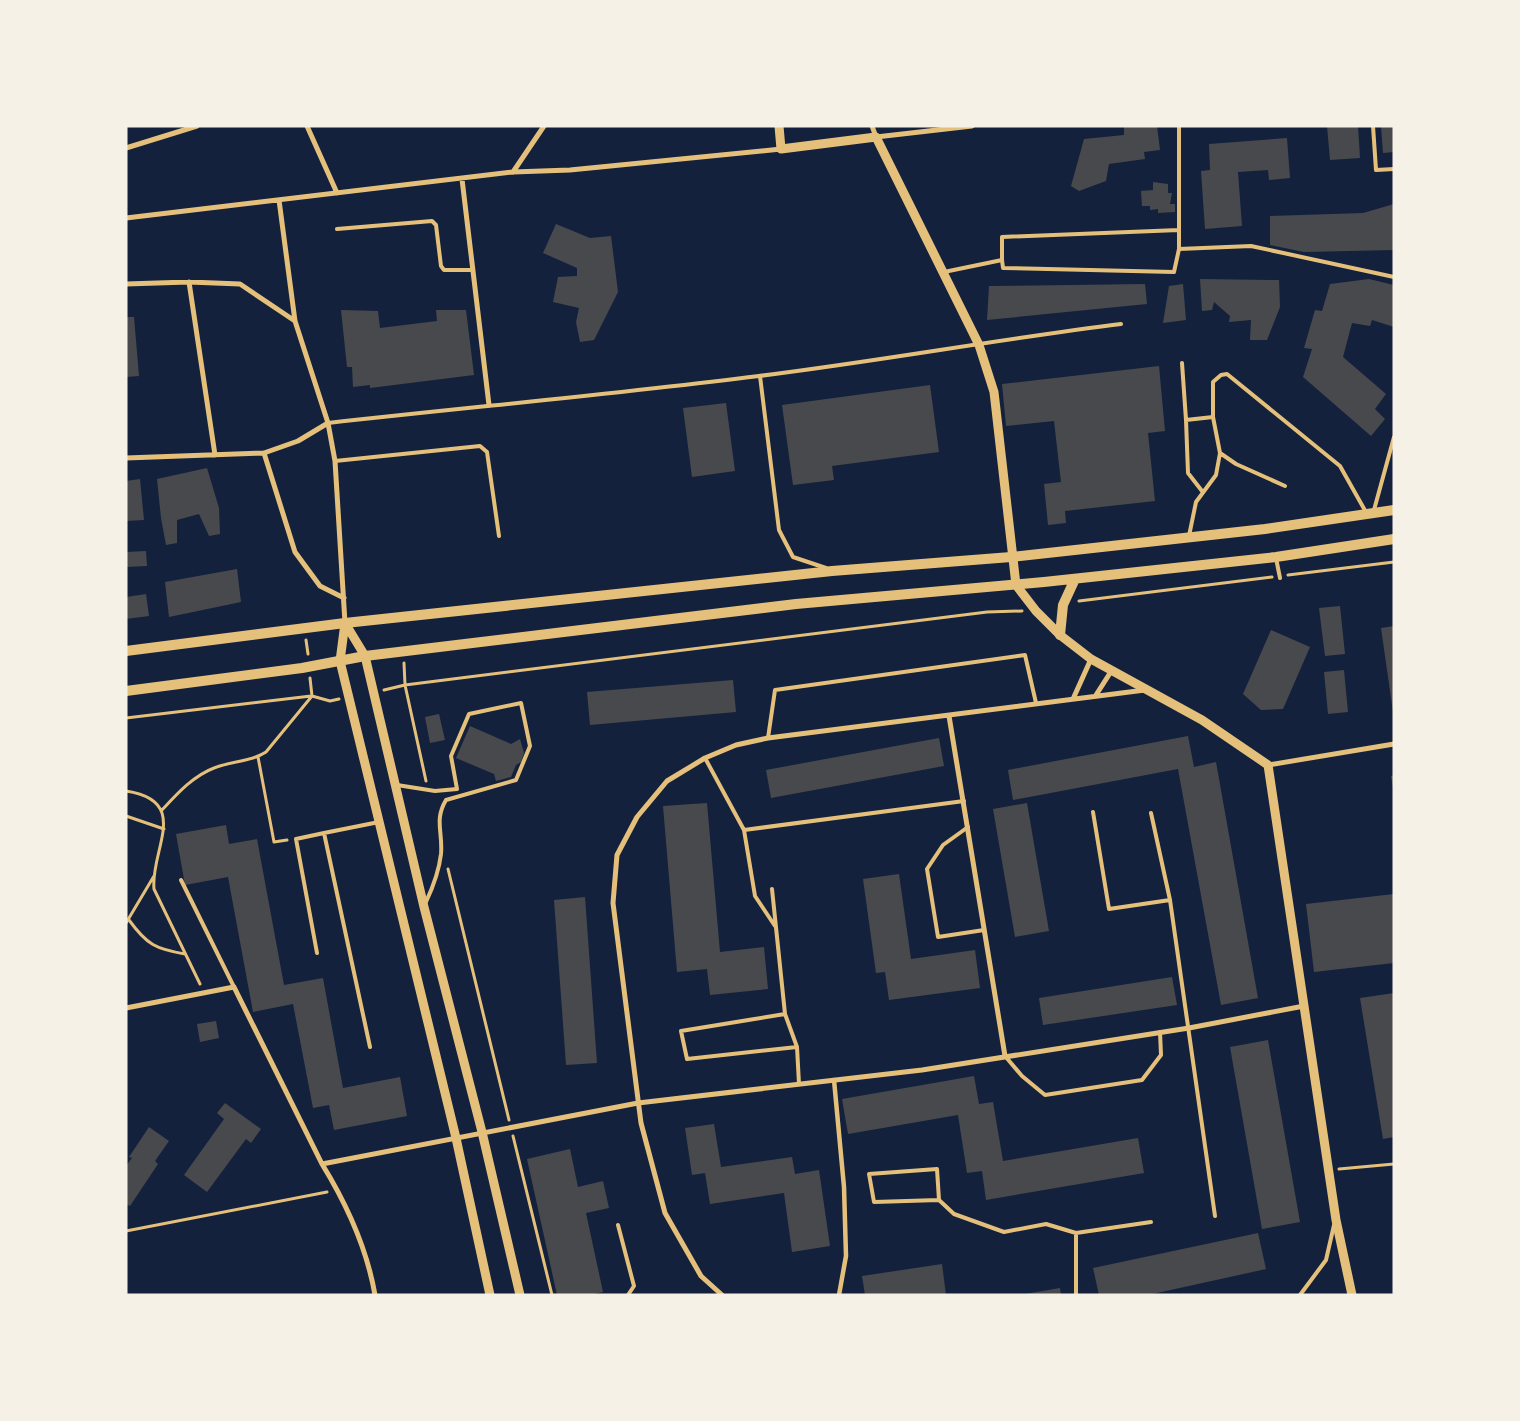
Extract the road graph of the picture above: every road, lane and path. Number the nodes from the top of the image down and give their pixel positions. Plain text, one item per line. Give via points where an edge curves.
1 (197, 126) edge
2 (307, 126) edge
3 (544, 126) edge
4 (779, 126) edge
5 (872, 126) edge
6 (972, 126) edge
7 (1179, 126) edge
8 (1373, 126) edge
9 (876, 137) junction
10 (126, 148) edge
11 (781, 148) junction
12 (1394, 169) edge
13 (513, 172) junction
14 (462, 179) junction
15 (337, 193) junction
16 (279, 200) junction
17 (126, 218) edge
18 (337, 229) dead end
19 (1179, 230) junction
20 (1179, 249) junction
21 (1002, 260) junction
22 (473, 270) junction
23 (943, 273) junction
24 (1394, 277) edge
25 (189, 282) junction
26 (126, 284) edge
27 (295, 321) junction
28 (1121, 324) dead end
29 (979, 345) junction
30 (1182, 363) dead end
31 (760, 376) junction
32 (489, 405) junction
33 (1213, 417) junction
34 (1186, 420) junction
35 (328, 423) junction
36 (1394, 437) edge
37 (264, 453) junction
38 (1220, 453) junction
39 (215, 455) junction
40 (126, 458) edge
41 (335, 461) junction
42 (1285, 486) dead end
43 (1202, 491) junction
44 (1394, 510) edge
45 (1370, 513) junction
46 (500, 536) dead end
47 (1189, 537) junction
48 (1394, 539) edge
49 (1011, 557) junction
50 (1276, 557) junction
51 (1394, 562) edge
52 (832, 571) junction
53 (1280, 577) junction
54 (1075, 579) junction
55 (1016, 585) junction
56 (344, 598) junction
57 (1064, 605) junction
58 (1036, 611) junction
59 (345, 623) junction
60 (1060, 635) junction
61 (126, 651) edge
62 (365, 656) junction
63 (1091, 658) junction
64 (340, 661) junction
65 (1112, 670) junction
66 (1148, 689) junction
67 (126, 691) edge
68 (1096, 696) junction
69 (1073, 698) junction
70 (1036, 703) junction
71 (949, 716) junction
72 (126, 718) edge
73 (768, 738) junction
74 (1394, 744) edge
75 (258, 757) junction
76 (705, 758) junction
77 (1268, 765) junction
78 (395, 784) junction
79 (457, 789) junction
80 (428, 790) junction
81 (126, 791) edge
82 (458, 797) junction
83 (964, 801) junction
84 (162, 810) junction
85 (1093, 812) dead end
86 (1151, 813) dead end
87 (126, 816) edge
88 (379, 822) junction
89 (968, 827) junction
90 (164, 829) junction
91 (744, 830) junction
92 (324, 833) junction
93 (296, 839) junction
94 (441, 853) junction
95 (154, 875) junction
96 (181, 880) dead end
97 (772, 889) dead end
98 (1170, 900) junction
99 (424, 906) junction
100 (128, 922) edge
101 (776, 928) junction
102 (984, 930) junction
103 (317, 953) dead end
104 (185, 954) junction
105 (234, 987) junction
106 (204, 992) junction
107 (1304, 1006) junction
108 (126, 1008) edge
109 (785, 1014) junction
110 (1189, 1028) junction
111 (1160, 1032) junction
112 (370, 1047) dead end
113 (797, 1047) junction
114 (1005, 1056) junction
115 (834, 1080) junction
116 (799, 1084) junction
117 (638, 1103) junction
118 (510, 1127) junction
119 (482, 1132) junction
120 (456, 1138) junction
121 (322, 1164) junction
122 (1394, 1164) edge
123 (1328, 1170) junction
124 (338, 1190) junction
125 (939, 1200) junction
126 (1215, 1216) dead end
127 (1336, 1220) junction
128 (1151, 1222) dead end
129 (618, 1225) dead end
130 (126, 1232) edge
131 (1076, 1233) junction
132 (375, 1295) edge
133 (490, 1295) edge
134 (520, 1295) edge
135 (552, 1295) edge
136 (628, 1295) edge
137 (722, 1295) edge
138 (839, 1295) edge
139 (1076, 1295) edge
140 (1300, 1295) edge
141 (1352, 1295) edge

1 - 10 street
2 - 15 street
3 - 13 street
4 - 11 street
5 - 9 street
6 - 9 street
7 - 19 lane
8 - 12 lane via 1376,170
9 - 11 street
9 - 23 street
11 - 13 street via 570,170
13 - 14 street
14 - 15 street
14 - 22 street
15 - 16 street
16 - 17 street
16 - 27 street
18 - 22 lane via 432,221 436,225 444,270
19 - 20 lane
19 - 21 lane via 1002,237
20 - 21 lane via 1174,272 1003,268
20 - 24 lane via 1251,246
21 - 23 lane
22 - 32 street
23 - 29 street
25 - 26 street
25 - 27 street via 240,284
25 - 39 street
27 - 35 street
28 - 29 lane via 1016,337
29 - 31 lane
29 - 49 street via 994,392
30 - 34 lane
31 - 32 lane
31 - 52 lane via 779,530 793,557
32 - 35 lane
33 - 34 lane
33 - 38 lane
33 - 45 lane via 1212,382 1221,374 1227,374 1340,466
34 - 43 lane via 1188,473
35 - 37 street via 298,441
35 - 41 street
36 - 45 lane
37 - 39 street
37 - 56 street via 295,552 320,586
38 - 42 lane via 1236,464
38 - 43 lane via 1216,475
39 - 40 street
41 - 46 lane via 480,446 488,452
41 - 56 street
43 - 47 lane via 1192,514
44 - 45 main road
45 - 47 main road
47 - 49 main road
48 - 50 main road
49 - 52 main road
49 - 55 street
50 - 53 lane
50 - 54 main road
51 - 53 path
52 - 59 main road
53 - 57 path via 1083,600
54 - 55 main road
54 - 57 main road
55 - 58 street
55 - 62 main road via 796,604
56 - 59 street
57 - 60 main road
58 - 60 street
58 - 80 path via 987,612 405,685
59 - 61 main road
59 - 62 street
59 - 64 street
60 - 63 street
62 - 64 main road
62 - 78 street
63 - 65 street
63 - 69 street
64 - 67 main road
64 - 88 street
65 - 66 street
65 - 68 street
66 - 68 street
66 - 77 street via 1202,720
68 - 69 street
69 - 70 street
70 - 71 street
70 - 73 lane via 1025,655 775,690
71 - 73 street
71 - 83 street
72 - 75 path via 312,696 266,752
73 - 76 street via 736,745
74 - 77 street
75 - 84 path via 213,768 195,779
75 - 93 path via 274,842
76 - 91 lane
76 - 117 street via 667,781 637,817 617,855 613,903
77 - 107 street
78 - 80 lane
78 - 99 street
79 - 80 lane
79 - 82 lane
79 - 82 lane via 451,756 469,714 521,703 530,746 516,780
81 - 84 path via 138,793
82 - 94 lane via 446,800 439,812
83 - 89 street
83 - 91 lane
84 - 90 path
85 - 98 lane via 1109,908
86 - 98 lane
87 - 90 path
88 - 92 lane
88 - 120 street
89 - 102 street
89 - 102 lane via 943,845 927,869 938,937
90 - 95 path
91 - 101 lane via 755,896
92 - 93 lane
92 - 112 lane
93 - 103 lane
94 - 99 lane via 435,882
94 - 118 path via 450,873
95 - 100 path
95 - 104 path via 156,895
96 - 105 lane
97 - 101 lane
98 - 110 lane
99 - 119 street
100 - 104 path via 150,944
101 - 109 lane
102 - 114 street
104 - 106 path
105 - 106 street
105 - 121 street
106 - 108 street
107 - 110 street
107 - 123 street
109 - 113 lane
109 - 113 lane via 681,1031 687,1059
110 - 111 street
110 - 126 lane
111 - 114 street
111 - 114 lane via 1160,1055 1142,1080 1044,1095
113 - 116 lane
114 - 115 street
115 - 116 street
115 - 138 street via 844,1187 846,1256
116 - 117 street
117 - 118 street
117 - 137 street via 666,1213 701,1276
118 - 119 street
118 - 135 path
119 - 120 street
119 - 134 street
120 - 121 street
120 - 133 street
121 - 124 street
122 - 123 path
123 - 127 street
124 - 130 path
124 - 132 street via 360,1241
125 - 125 lane via 936,1169 869,1174 874,1202
125 - 131 lane via 954,1214 1004,1232 1046,1224
127 - 140 lane via 1326,1260
127 - 141 street
128 - 131 lane
129 - 136 lane via 634,1286
131 - 139 lane

